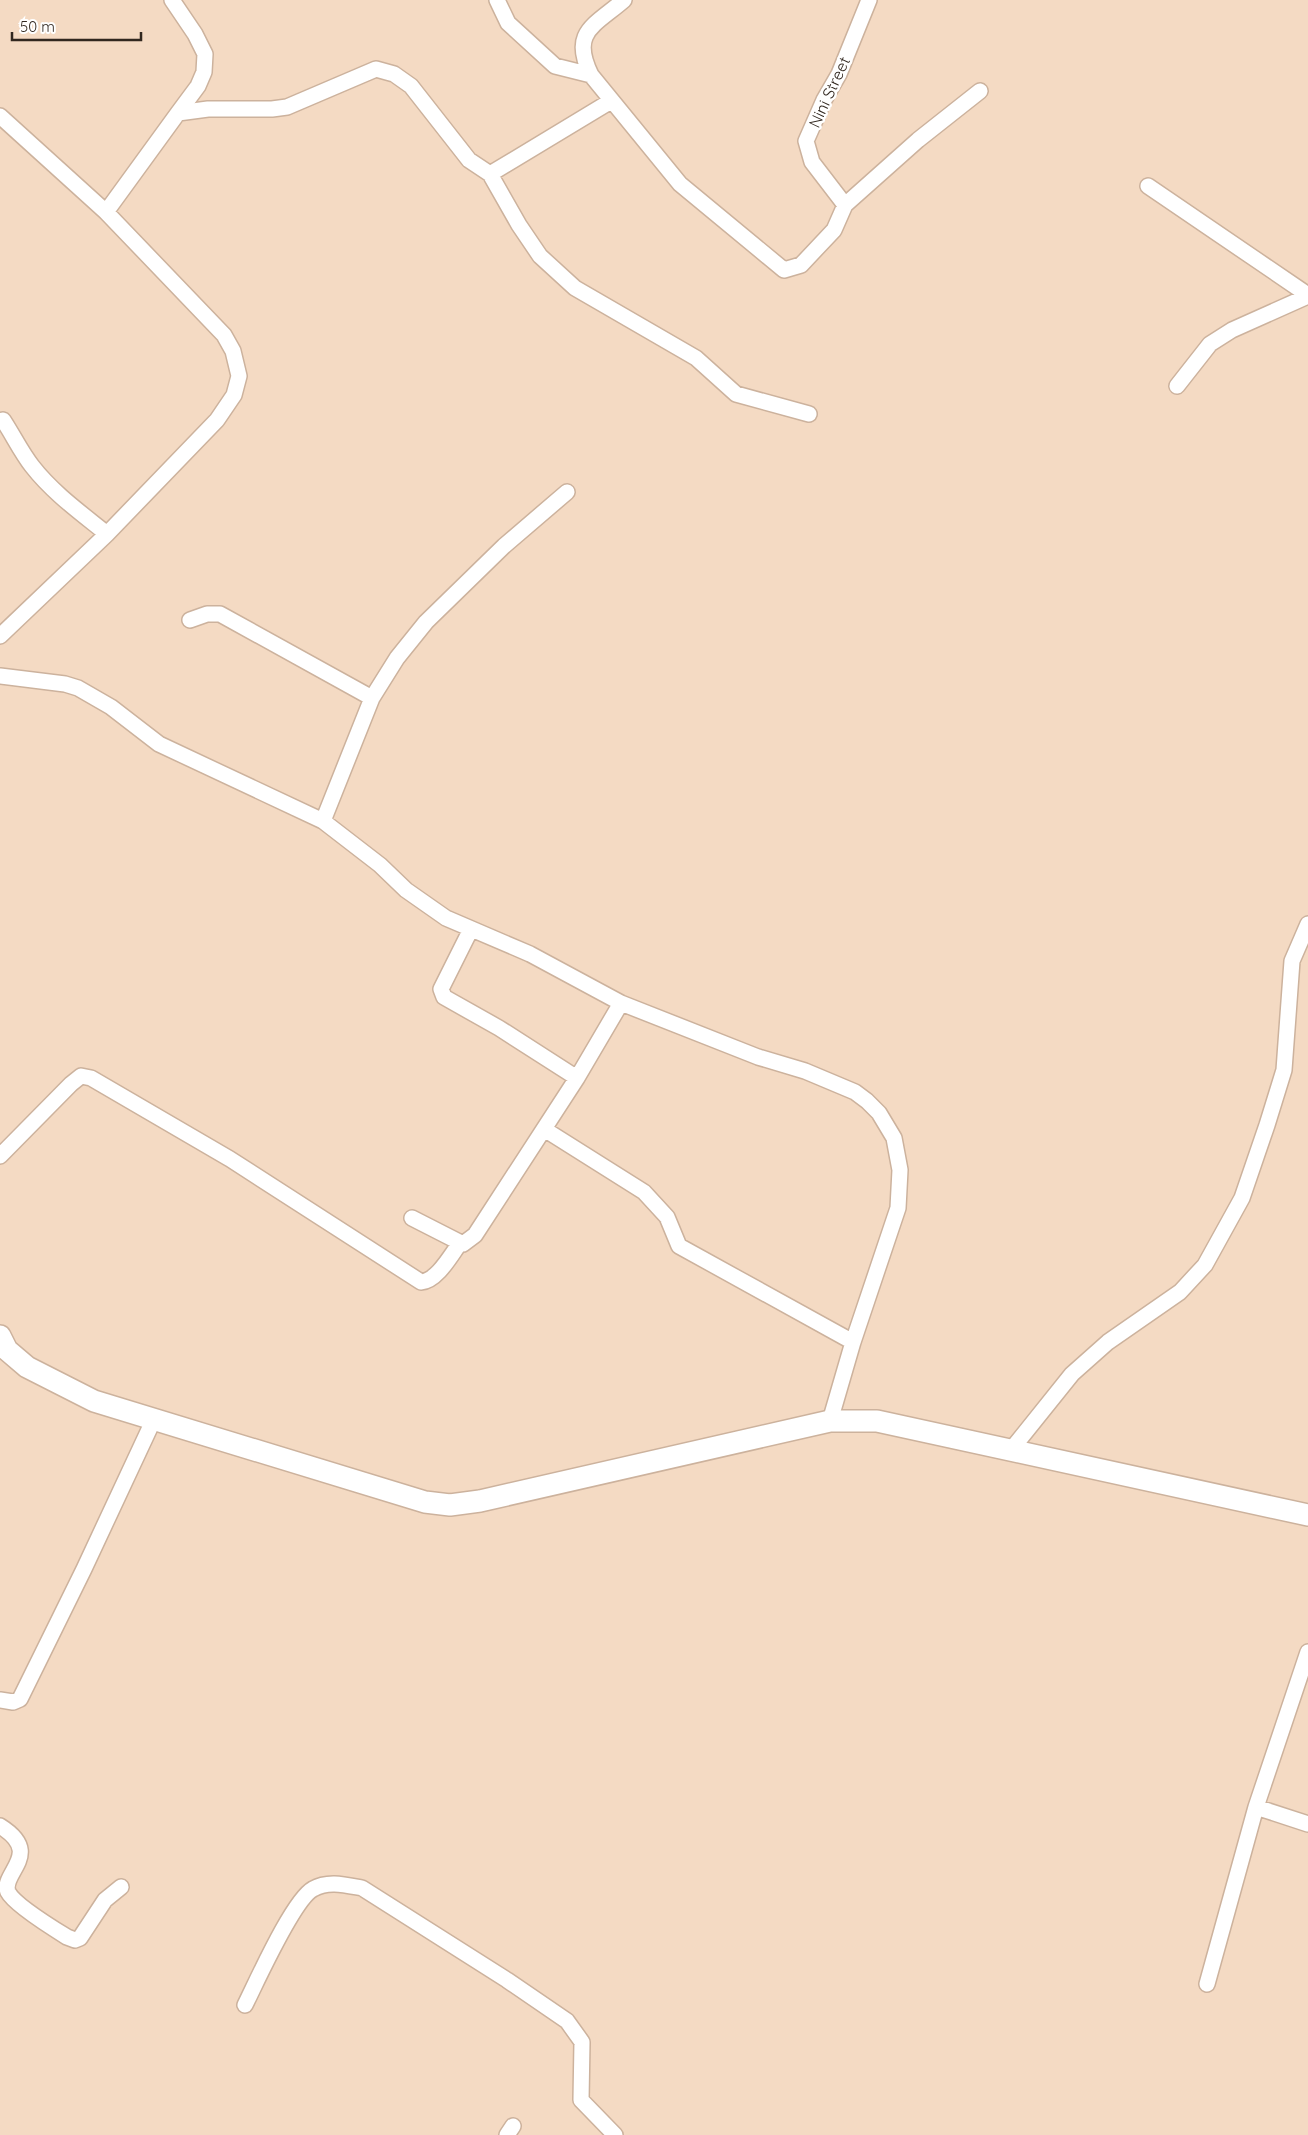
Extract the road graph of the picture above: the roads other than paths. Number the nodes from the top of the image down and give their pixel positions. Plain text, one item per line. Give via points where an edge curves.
1 (172, 0) edge
2 (497, 0) edge
3 (624, 0) edge
4 (870, 0) edge
5 (591, 74) junction
6 (980, 92) dead end
7 (611, 101) junction
8 (178, 114) junction
9 (0, 116) edge
10 (490, 174) junction
11 (1148, 186) dead end
12 (845, 205) junction
13 (106, 212) junction
14 (1308, 295) edge
15 (1177, 386) dead end
16 (809, 414) dead end
17 (3, 420) dead end
18 (567, 492) dead end
19 (107, 534) junction
20 (190, 620) dead end
21 (0, 636) edge
22 (0, 676) edge
23 (372, 698) junction
24 (323, 821) junction
25 (1308, 924) edge
26 (471, 929) junction
27 (621, 1003) junction
28 (576, 1078) junction
29 (544, 1129) junction
30 (0, 1156) edge
31 (412, 1218) dead end
32 (460, 1243) junction
33 (853, 1342) junction
34 (2, 1349) edge
35 (154, 1419) junction
36 (830, 1421) junction
37 (1010, 1450) junction
38 (1308, 1515) edge
39 (1308, 1652) edge
40 (0, 1700) edge
41 (1256, 1807) junction
42 (1308, 1824) edge
43 (0, 1826) edge
44 (121, 1887) dead end
45 (1208, 1984) dead end
46 (245, 2005) dead end
47 (616, 2135) edge

1 - 8 street via 196,34 205,54 201,79
2 - 5 street via 508,23 555,66
3 - 5 street via 586,33 583,57
4 - 12 street, Nini Street via 806,141 812,162
5 - 7 street
6 - 12 street via 918,140
7 - 10 street
7 - 12 street via 680,184 784,270 801,266 834,230
8 - 10 street via 208,109 287,107 376,69 394,74 411,86 469,160
8 - 13 street
9 - 13 street
10 - 16 street via 540,256 575,288 696,358 736,394
11 - 14 street
13 - 19 street via 224,335 233,351 239,376 234,396 217,420
14 - 15 street via 1232,330 1210,344
17 - 19 street via 45,482
18 - 23 street via 532,520 426,622 397,658
19 - 21 street
20 - 23 street via 220,614
22 - 24 street via 78,688 111,707 159,744
23 - 24 street
24 - 26 street via 380,865 406,890 446,918
25 - 37 street via 1292,961 1284,1070 1273,1107 1242,1198 1205,1265 1180,1292 1108,1342 1072,1374
26 - 27 street via 530,954
26 - 28 street via 440,989 444,997
27 - 28 street
27 - 33 street via 855,1092 874,1107 888,1125 898,1153 898,1208
28 - 29 street
29 - 32 street via 481,1227 467,1243
29 - 33 street via 644,1192 667,1218 679,1246
30 - 32 street via 81,1076 91,1078 238,1164 421,1282 429,1280
31 - 32 street
33 - 36 street
34 - 35 street via 27,1367 94,1401
35 - 36 street via 425,1502 450,1504 527,1490
35 - 40 street via 20,1699 13,1702
36 - 37 street via 878,1421
37 - 38 street
39 - 41 street
41 - 42 street
41 - 45 street
43 - 44 street via 18,1841 19,1858 6,1884 8,1892 67,1937 80,1938 105,1900
46 - 47 street via 302,1898 311,1889 335,1883 362,1888 566,2021 582,2042 581,2100

